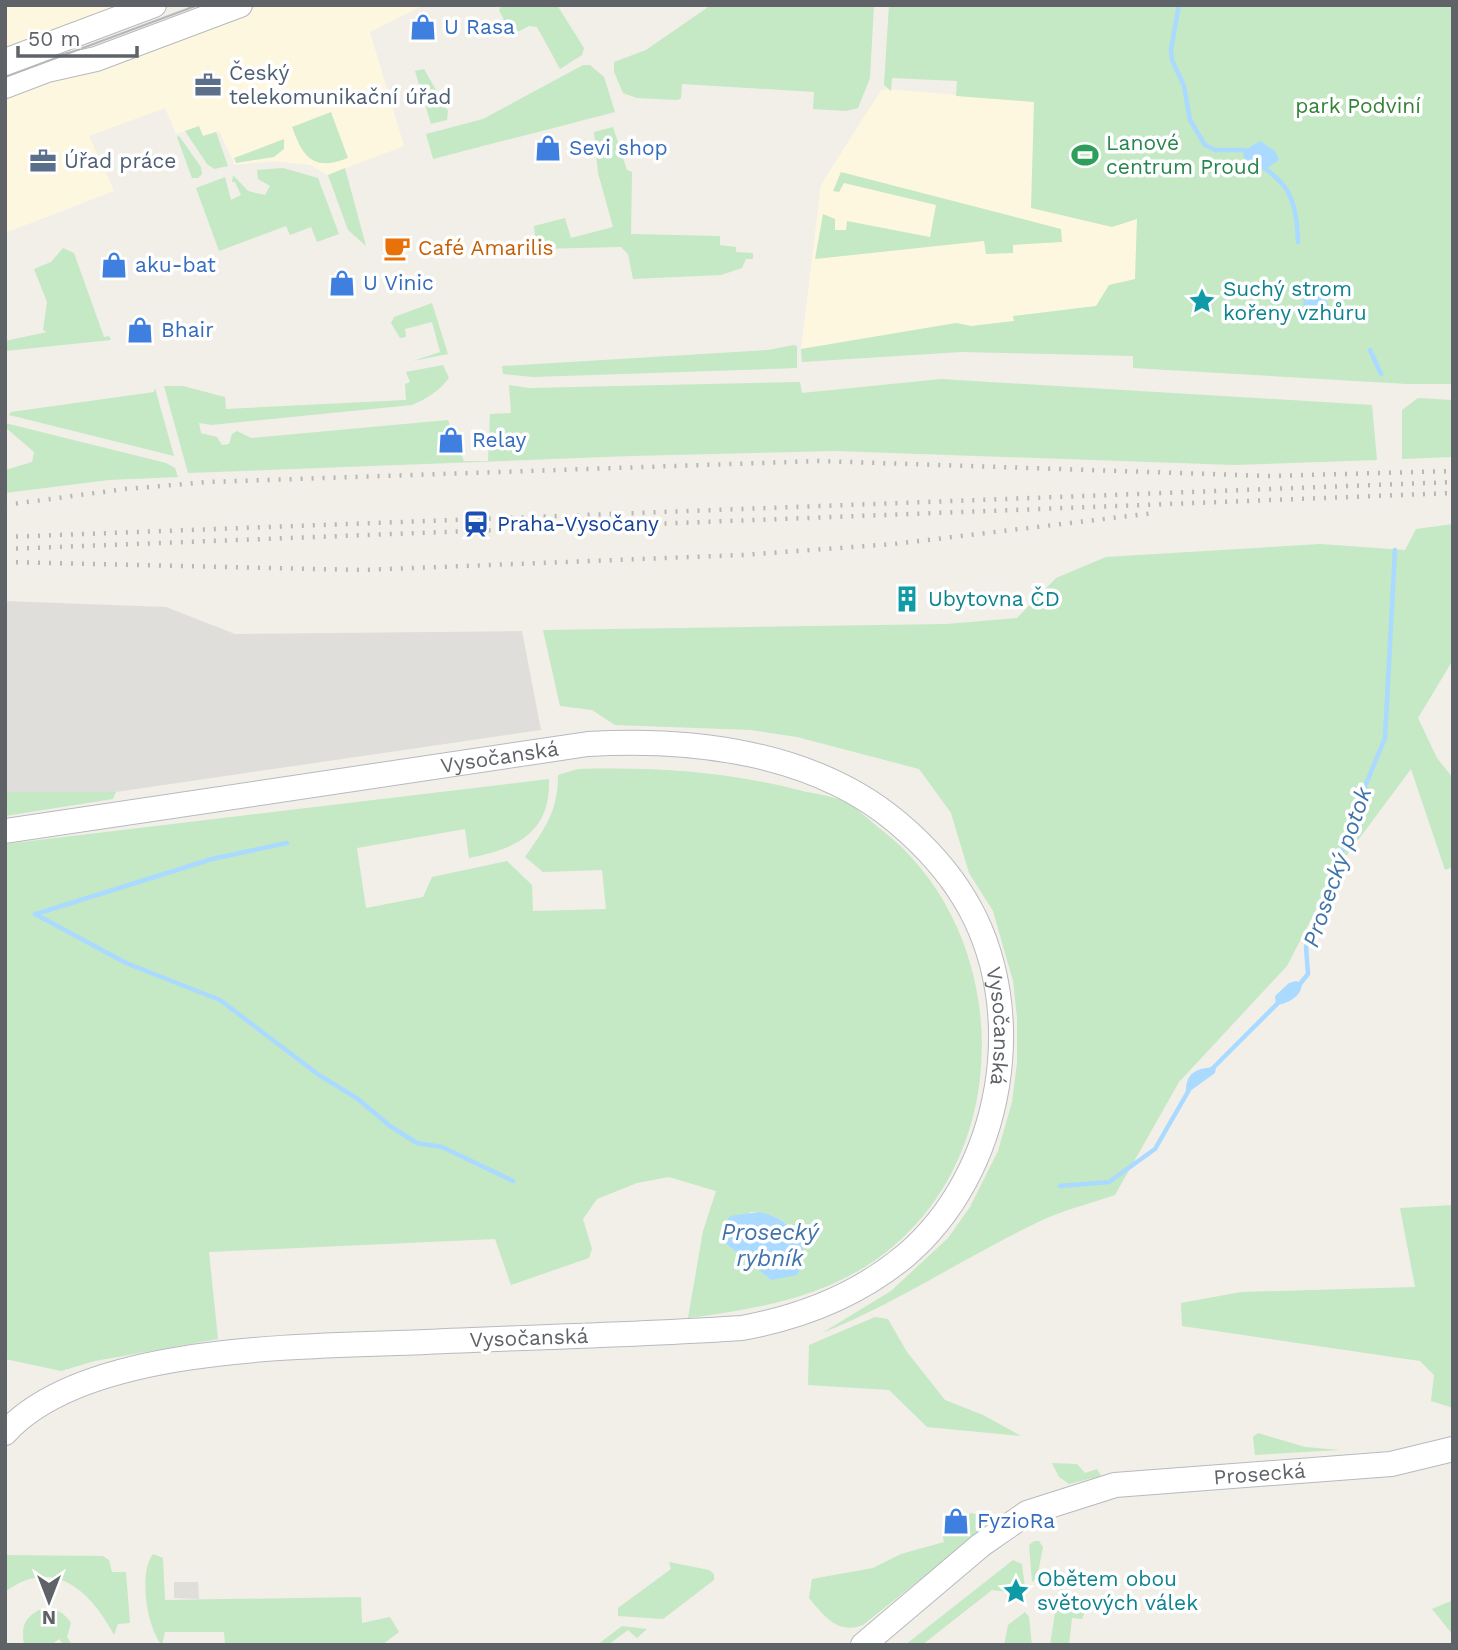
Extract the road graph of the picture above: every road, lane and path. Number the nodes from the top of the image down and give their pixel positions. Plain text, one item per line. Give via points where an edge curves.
1 (154, 5) edge
2 (240, 5) edge
3 (5, 61) edge
4 (5, 86) edge
5 (5, 831) edge
6 (5, 1433) edge
7 (1453, 1449) edge
8 (1066, 1500) junction
9 (863, 1645) edge
10 (885, 1645) edge

1 - 3 main road
2 - 4 main road
5 - 6 main road, Vysočanská via 588,744 695,746 761,757 809,772 867,801 924,847 965,900 980,931 997,994 1000,1064 987,1130 957,1195 906,1255 848,1294 809,1311 742,1328 295,1348 174,1361 113,1375 48,1399
7 - 8 main road, Prosecká via 1391,1464 1143,1481
8 - 9 main road, Prosecká via 1027,1513 989,1540
8 - 10 main road, Prosecká

